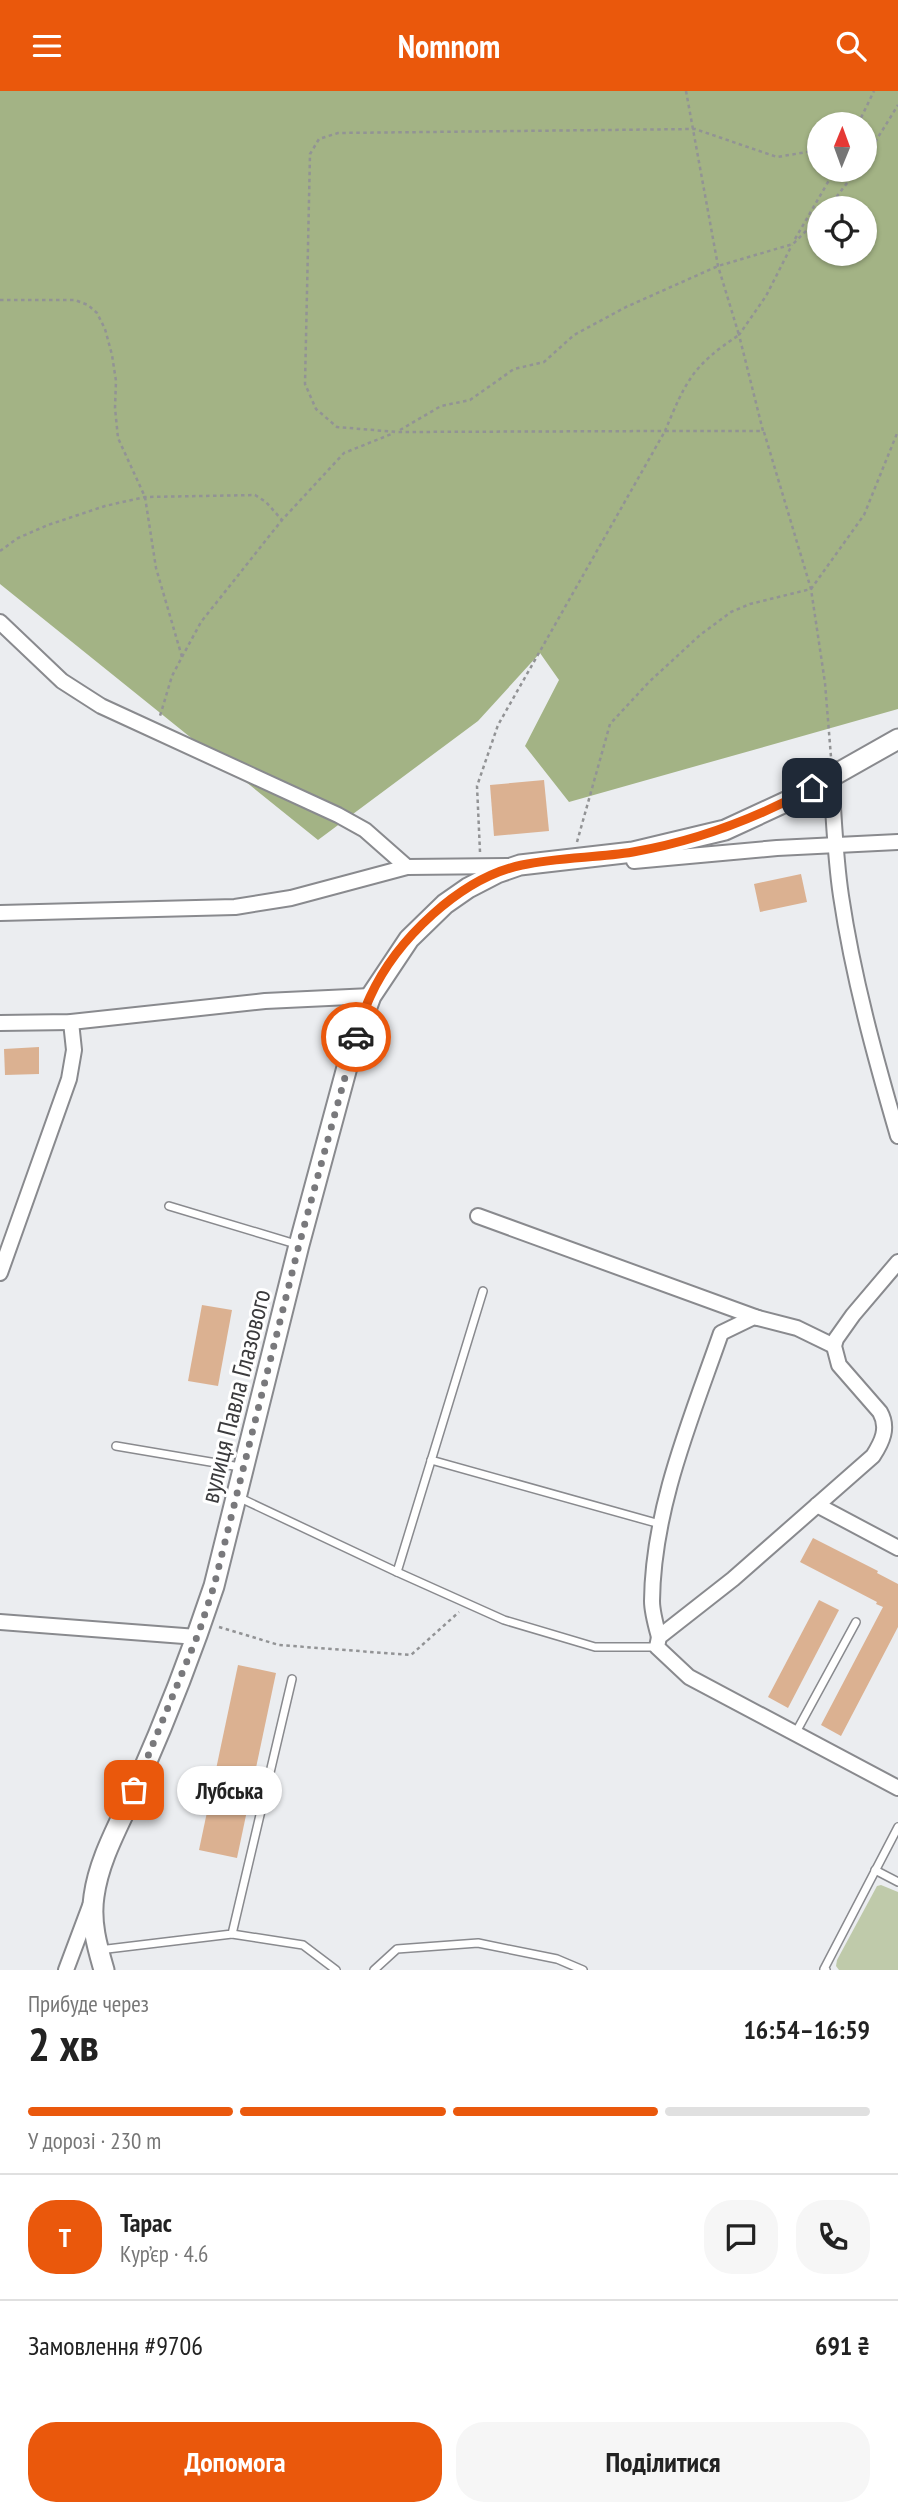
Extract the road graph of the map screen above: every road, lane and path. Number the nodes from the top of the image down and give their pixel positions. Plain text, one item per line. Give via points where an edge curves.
1 (686, 91) edge
2 (874, 91) edge
3 (898, 105) edge
4 (864, 112) edge
5 (695, 129) junction
6 (877, 139) edge
7 (807, 152) edge
8 (828, 182) edge
9 (848, 182) edge
10 (837, 196) edge
11 (807, 230) edge
12 (793, 244) junction
13 (718, 266) junction
14 (0, 300) edge
15 (739, 335) junction
16 (665, 431) junction
17 (763, 431) junction
18 (898, 431) edge
19 (397, 432) junction
20 (145, 497) junction
21 (282, 520) junction
22 (0, 551) edge
23 (811, 589) junction
24 (0, 622) edge
25 (182, 657) junction
26 (155, 732) junction
27 (898, 739) edge
28 (831, 778) junction
29 (898, 842) edge
30 (835, 845) junction
31 (571, 859) junction
32 (634, 861) dead end
33 (407, 867) junction
34 (489, 870) junction
35 (0, 913) edge
36 (371, 996) junction
37 (71, 1022) junction
38 (0, 1023) edge
39 (898, 1136) edge
40 (169, 1206) dead end
41 (478, 1216) dead end
42 (299, 1245) junction
43 (898, 1262) edge
44 (0, 1273) edge
45 (483, 1291) dead end
46 (758, 1318) junction
47 (834, 1346) junction
48 (891, 1417) edge
49 (116, 1446) dead end
50 (431, 1460) junction
51 (244, 1468) junction
52 (237, 1497) junction
53 (817, 1505) junction
54 (660, 1524) junction
55 (898, 1548) edge
56 (397, 1572) junction
57 (468, 1604) junction
58 (0, 1622) edge
59 (856, 1622) dead end
60 (200, 1629) junction
61 (658, 1642) junction
62 (292, 1679) dead end
63 (795, 1734) junction
64 (898, 1788) edge
65 (898, 1827) edge
66 (876, 1870) junction
67 (898, 1882) edge
68 (93, 1897) junction
69 (232, 1934) junction
70 (98, 1950) junction
71 (66, 1970) edge
72 (104, 1970) edge
73 (336, 1970) edge
74 (374, 1970) edge
75 (583, 1970) edge
76 (826, 1970) edge

1 - 5 path
2 - 4 path
3 - 6 path
5 - 7 path via 777,157
5 - 13 path
5 - 19 path via 338,134 319,139 310,154 305,384 316,409 337,427
8 - 12 path
9 - 10 path
11 - 12 path
12 - 13 path
12 - 15 path
13 - 15 path
13 - 19 path via 574,335 544,362 513,369 470,401 441,406
14 - 20 path via 75,300 97,313 113,355 118,438
15 - 16 path via 692,373
15 - 17 path
16 - 17 path
16 - 19 path
16 - 34 path via 498,725 477,786
17 - 23 path
18 - 23 path via 864,515
19 - 21 path via 344,453
20 - 21 path via 255,495
20 - 22 path via 48,525
20 - 25 path via 156,568
21 - 25 path via 201,622
23 - 28 path via 825,683
23 - 31 path via 732,613 700,635 610,724
24 - 26 street via 62,681
25 - 26 path
26 - 33 street via 338,815 365,830
27 - 28 main road, вулиця Павла Глазового
28 - 30 street
28 - 31 main road, вулиця Павла Глазового via 725,829 633,852
29 - 30 street
30 - 32 street
30 - 39 street via 853,960
31 - 34 main road, вулиця Павла Глазового
33 - 34 street
33 - 35 street via 291,898 235,907
34 - 36 main road, вулиця Павла Глазового via 426,920
36 - 37 street via 264,1001
36 - 42 main road, вулиця Павла Глазового via 353,1045
37 - 38 street
37 - 44 street via 74,1050 69,1079
40 - 42 lane
41 - 46 street
42 - 51 main road, вулиця Павла Глазового
43 - 47 street via 853,1315
45 - 50 lane
46 - 47 street via 797,1328
46 - 54 street via 722,1333
47 - 48 street via 839,1365 880,1412
48 - 53 street via 873,1456
49 - 51 lane
50 - 54 lane
50 - 56 lane
51 - 52 main road, вулиця Павла Глазового
52 - 56 lane
52 - 60 main road, вулиця Павла Глазового
53 - 55 street
53 - 61 street
54 - 61 street via 652,1603
56 - 57 lane
57 - 60 path via 411,1655 279,1645
57 - 61 lane via 504,1620 595,1647 617,1649
58 - 60 street
59 - 63 lane
60 - 68 main road, вулиця Павла Глазового via 106,1854
61 - 63 street via 689,1677
62 - 69 lane
63 - 64 street
65 - 66 lane
66 - 67 lane
66 - 76 lane
68 - 70 main road
68 - 71 street, вулиця Павла Глазового
69 - 70 lane
69 - 73 lane via 303,1945
70 - 72 main road
74 - 75 lane via 397,1949 478,1943 557,1959

